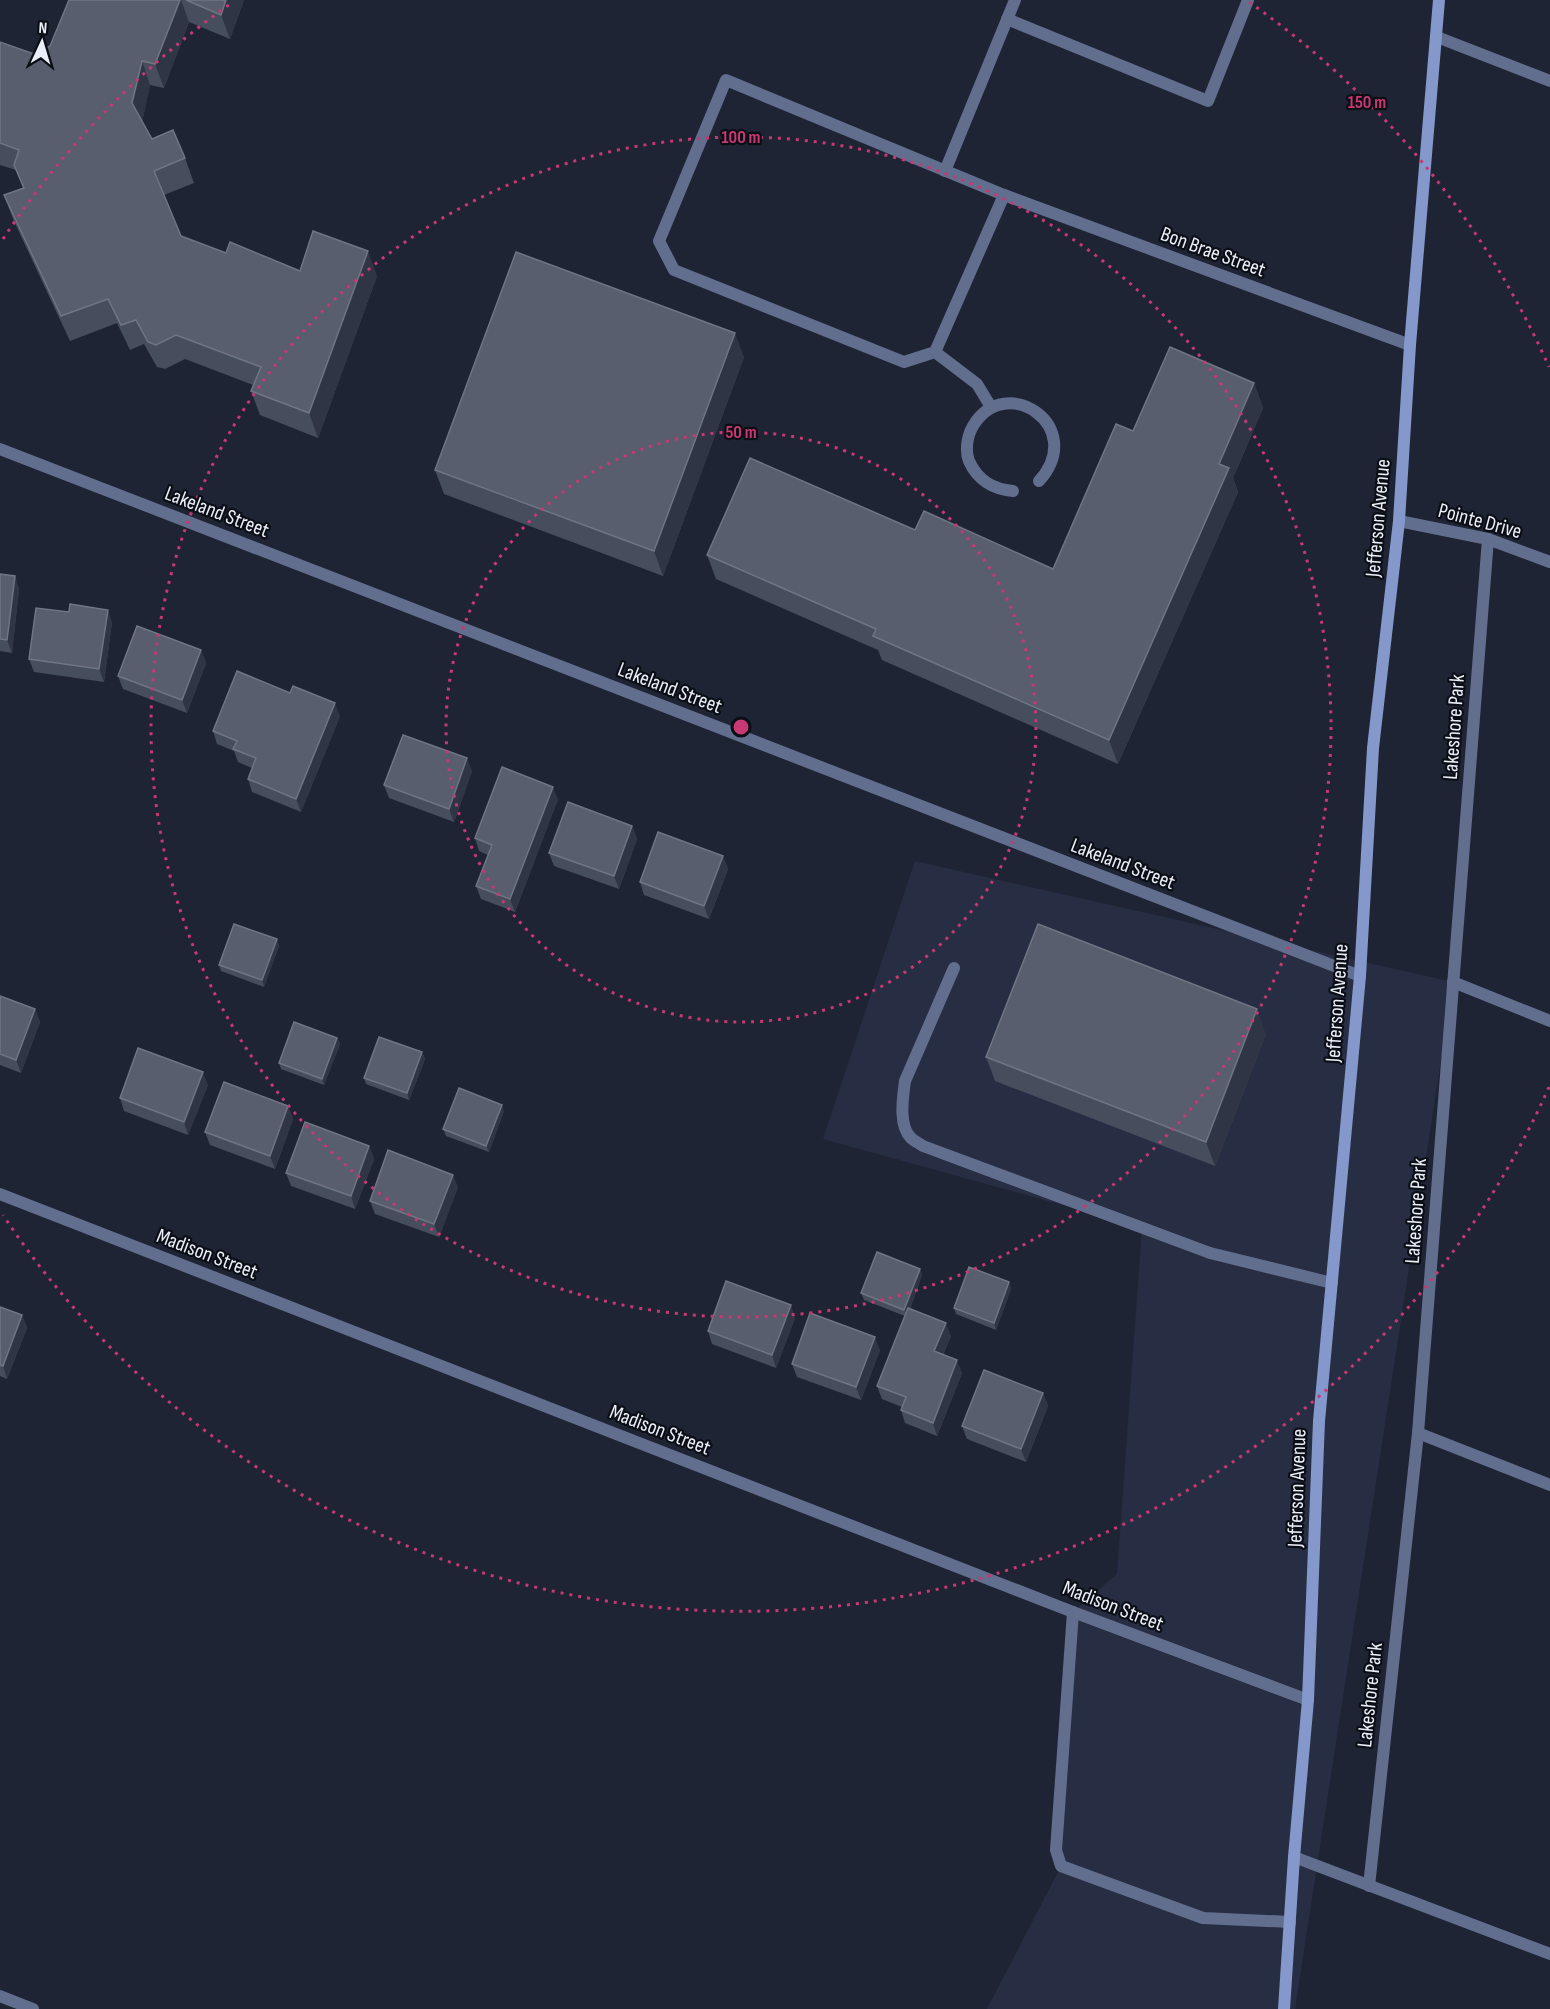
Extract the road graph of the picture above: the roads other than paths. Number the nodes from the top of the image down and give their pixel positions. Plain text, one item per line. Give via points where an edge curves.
1 (1015, 0) edge
2 (1248, 0) edge
3 (1439, 0) edge
4 (1007, 19) junction
5 (1437, 37) junction
6 (1550, 81) edge
7 (945, 171) junction
8 (1004, 195) junction
9 (1410, 345) junction
10 (935, 352) junction
11 (991, 407) junction
12 (0, 449) edge
13 (1039, 481) dead end
14 (1013, 491) dead end
15 (1399, 521) junction
16 (1488, 538) junction
17 (1550, 562) edge
18 (954, 968) dead end
19 (1360, 976) junction
20 (1453, 982) junction
21 (1550, 1021) edge
22 (0, 1194) edge
23 (1332, 1283) junction
24 (1418, 1433) junction
25 (1550, 1485) edge
26 (1073, 1612) junction
27 (1308, 1700) junction
28 (1294, 1857) junction
29 (1368, 1886) junction
30 (1290, 1922) junction
31 (1550, 1954) edge
32 (0, 1996) edge
33 (33, 2009) edge
34 (1284, 2009) edge

1 - 4 street
2 - 4 street via 1208,101
3 - 5 main road, Jefferson Avenue
4 - 7 street
5 - 6 street
5 - 9 main road, Jefferson Avenue
7 - 8 street, Bon Brae Street
7 - 10 street, Bon Brae Street via 726,80 659,241 674,270 904,362
8 - 9 street, Bon Brae Street
8 - 10 street
9 - 15 main road, Jefferson Avenue
10 - 11 street via 977,384
11 - 13 street via 1019,404 1033,409 1052,429 1054,457
11 - 14 street via 971,429 968,458 974,472 985,482
12 - 19 street, Lakeland Street
15 - 16 street, Pointe Drive
15 - 19 main road, Jefferson Avenue via 1373,748
16 - 17 street, Pointe Drive
16 - 20 street, Lakeshore Park
18 - 23 street via 905,1081 904,1121 909,1136 923,1146 1210,1252
19 - 23 main road, Jefferson Avenue
20 - 21 street
20 - 24 street, Lakeshore Park
22 - 26 street, Madison Street
23 - 27 main road, Jefferson Avenue via 1319,1421
24 - 25 street
24 - 29 street, Lakeshore Park
26 - 27 street, Madison Street
26 - 30 street via 1056,1850 1061,1866 1203,1918
27 - 28 main road, Jefferson Avenue
28 - 29 street
28 - 30 main road, Jefferson Avenue
29 - 31 street
30 - 34 main road, Jefferson Avenue
32 - 33 street

